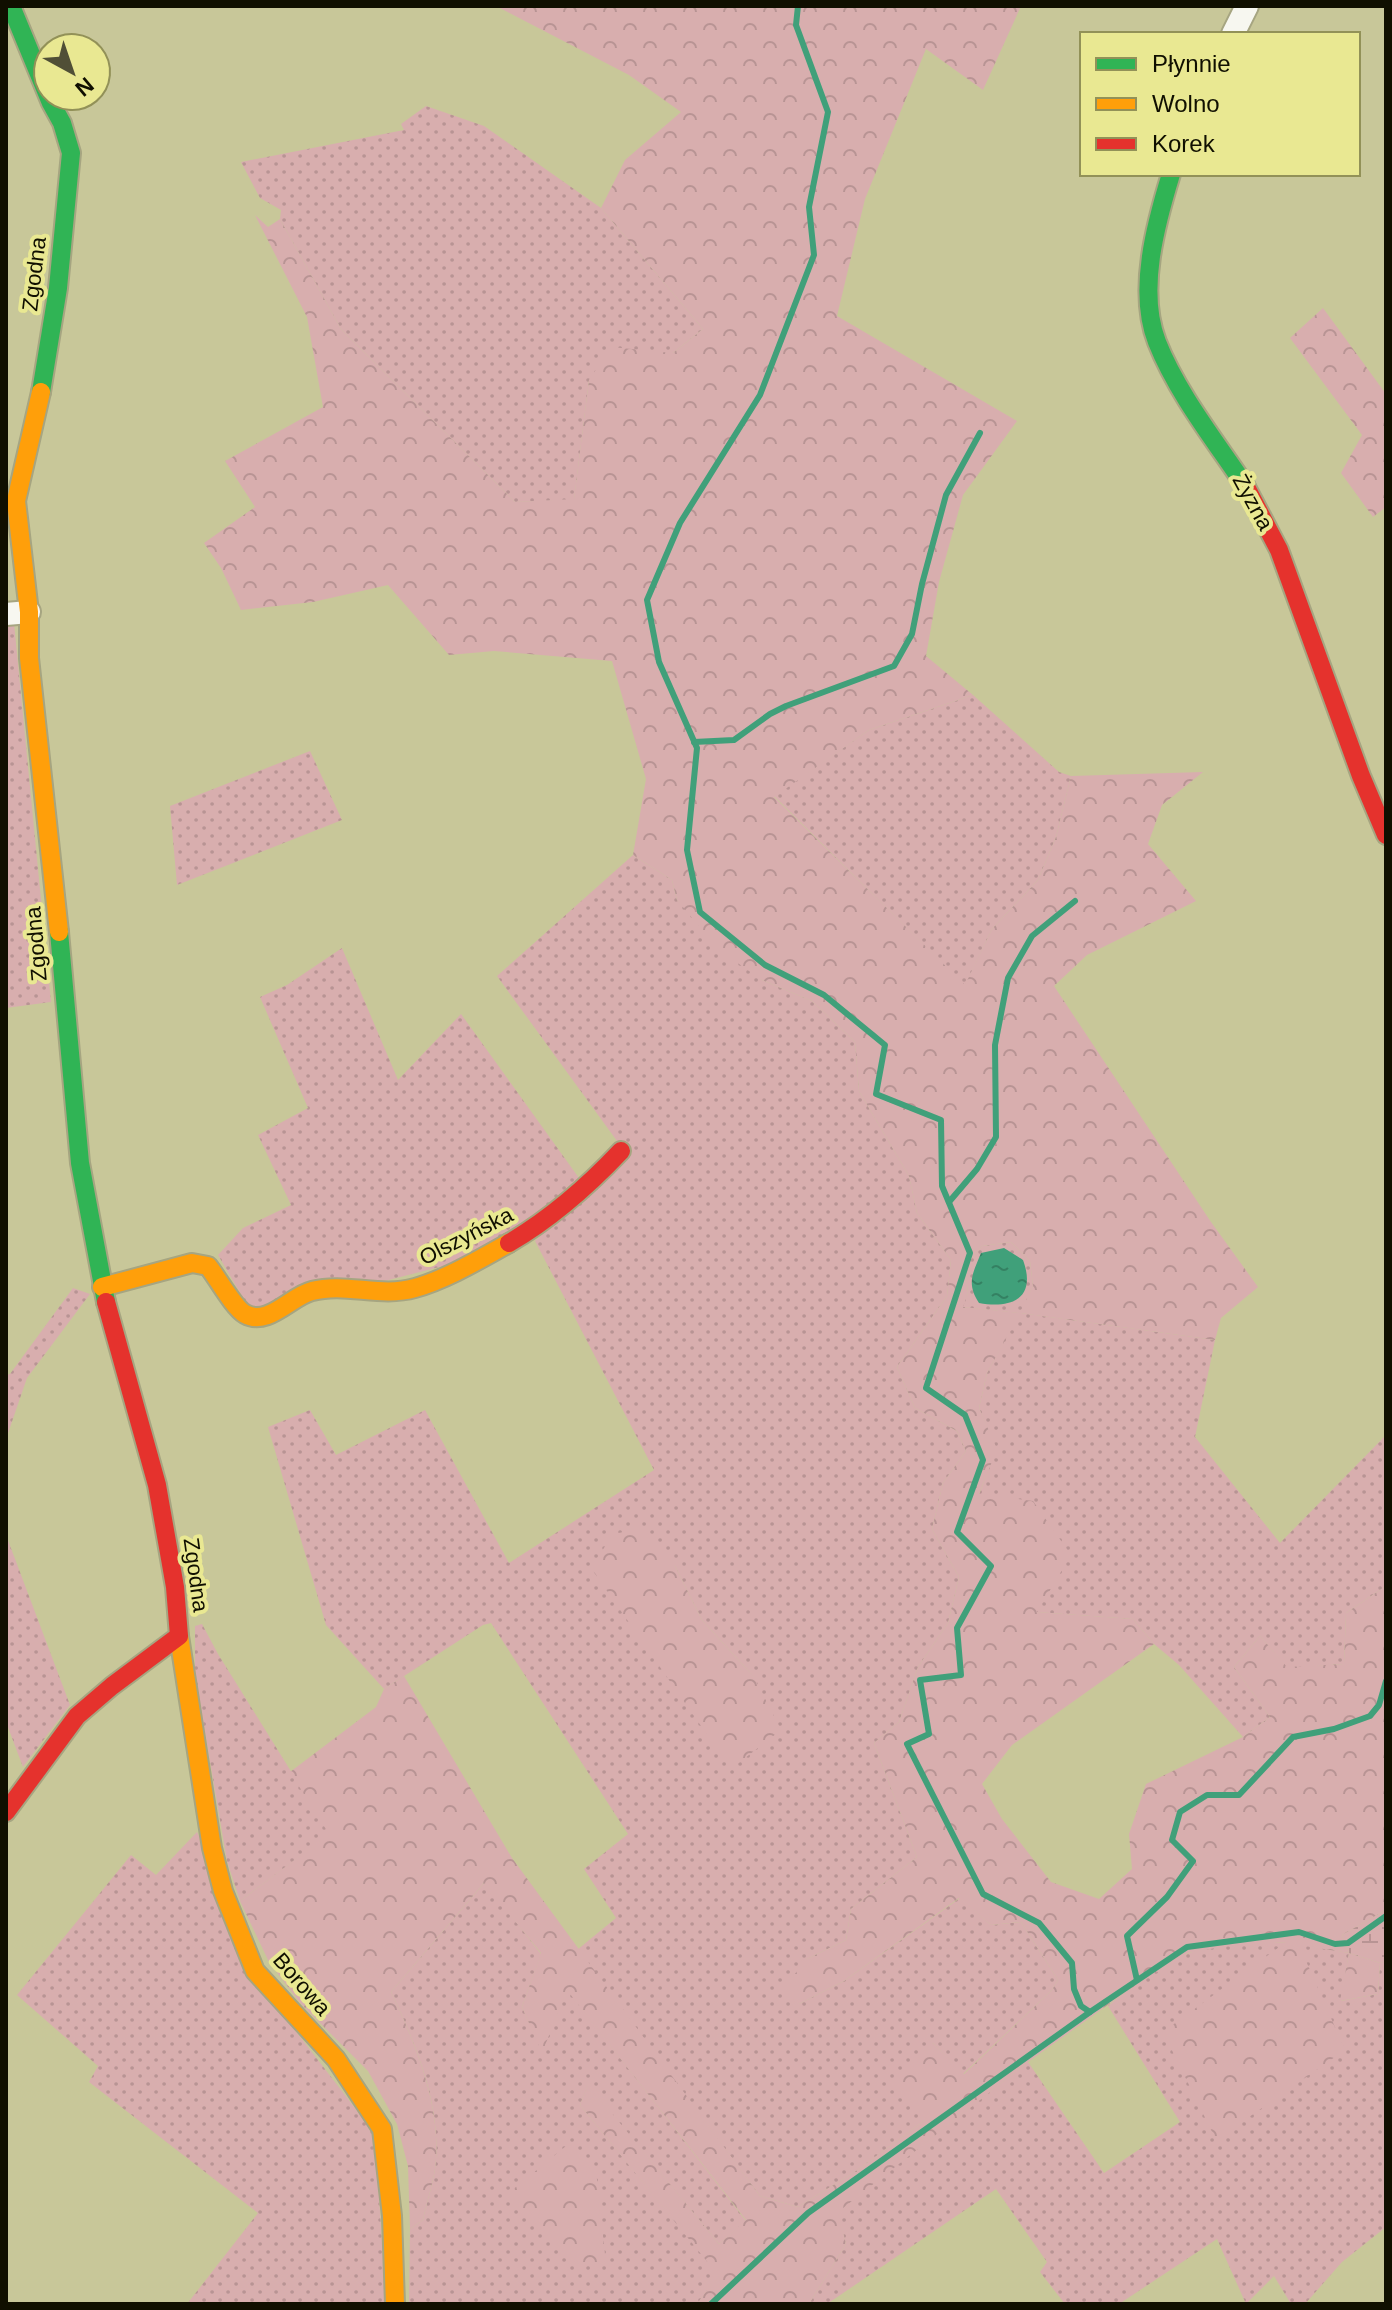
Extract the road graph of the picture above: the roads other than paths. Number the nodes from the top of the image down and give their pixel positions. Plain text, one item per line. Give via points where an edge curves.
1 (11, 6) edge
2 (1247, 6) edge
3 (1234, 32) edge
4 (1170, 176) edge
5 (29, 612) junction
6 (6, 614) edge
7 (1386, 835) edge
8 (621, 1151) dead end
9 (102, 1287) junction
10 (179, 1636) junction
11 (6, 1812) edge
12 (395, 2304) edge

1 - 5 street, Zgodna via 71,153 58,288 16,501
2 - 3 street
4 - 7 street, Żyzna via 1149,265 1156,340 1192,407 1253,497 1279,550
5 - 6 street
5 - 9 street, Zgodna via 29,658 80,1163
8 - 9 street, Olszyńska via 583,1191 533,1229 415,1288 381,1293 331,1286 302,1293 259,1318 244,1314 208,1266 192,1263
9 - 10 street, Zgodna via 157,1485
10 - 11 street, Zgodna via 77,1716
10 - 12 street, Borowa via 212,1848 255,1971 336,2059 382,2129

